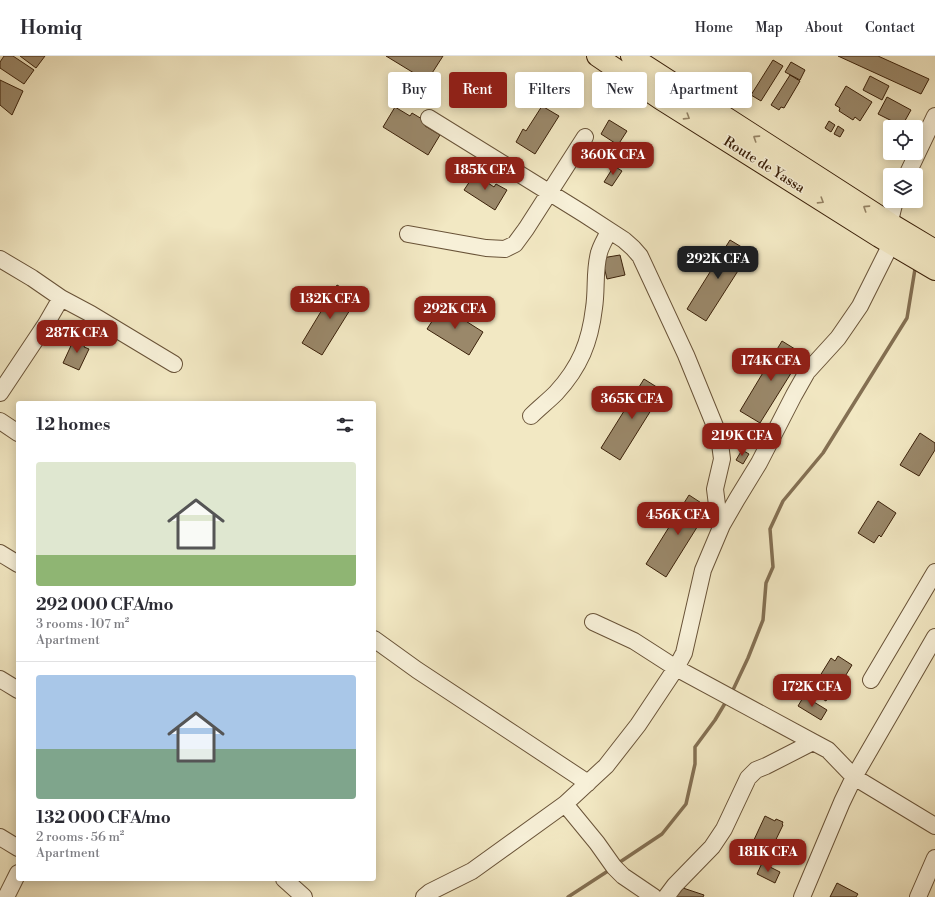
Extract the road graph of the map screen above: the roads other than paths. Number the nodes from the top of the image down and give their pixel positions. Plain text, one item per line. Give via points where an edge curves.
1 (597, 56) edge
2 (631, 63) edge
3 (935, 116) edge
4 (429, 118) dead end
5 (585, 137) dead end
6 (910, 168) edge
7 (550, 193) junction
8 (893, 208) edge
9 (890, 223) junction
10 (609, 230) junction
11 (408, 234) dead end
12 (891, 244) junction
13 (935, 250) edge
14 (0, 258) edge
15 (935, 270) edge
16 (61, 298) junction
17 (174, 364) dead end
18 (0, 393) edge
19 (531, 416) dead end
20 (0, 421) edge
21 (16, 432) edge
22 (722, 525) junction
23 (0, 553) edge
24 (16, 563) edge
25 (935, 572) edge
26 (593, 622) dead end
27 (935, 637) edge
28 (376, 640) edge
29 (676, 668) junction
30 (0, 679) edge
31 (871, 680) dead end
32 (16, 689) edge
33 (814, 742) junction
34 (854, 777) junction
35 (588, 784) junction
36 (565, 804) junction
37 (935, 826) edge
38 (0, 837) edge
39 (16, 847) edge
40 (935, 858) edge
41 (16, 877) edge
42 (286, 881) edge
43 (6, 897) edge
44 (304, 897) edge
45 (424, 897) edge
46 (654, 897) edge
47 (666, 897) edge
48 (802, 897) edge
49 (918, 897) edge

1 - 2 main road, Route de Yassa
9 -> 2 main road, Route de Yassa
2 -> 12 main road, Route de Yassa via 666,104
3 - 6 street
4 - 7 street
5 - 7 street
7 - 10 street
7 - 11 street via 515,244 505,249
8 - 9 street
9 - 12 street
9 - 13 main road, Route de Yassa
10 - 19 street via 599,251 594,307 589,337 582,357 556,393
10 - 22 street via 640,256 686,355 719,436 722,459 715,489
12 - 15 main road, Route de Yassa
12 - 22 street via 860,306 838,338 807,372 759,463
14 - 16 street
16 - 17 street
16 - 18 street
20 - 21 street
22 - 29 street via 704,570 684,653
23 - 24 street
25 - 31 street
26 - 29 street via 634,641
27 - 34 street
28 - 35 street
29 - 33 street
29 - 35 street via 638,725 606,766
30 - 32 street
33 - 34 street via 828,750
33 - 47 street via 756,770 748,778 724,829 712,847
34 - 37 street
34 - 48 street
35 - 36 street
36 - 45 street via 472,870
36 - 46 street via 614,867
38 - 39 street
40 - 49 street
41 - 43 street
42 - 44 street

